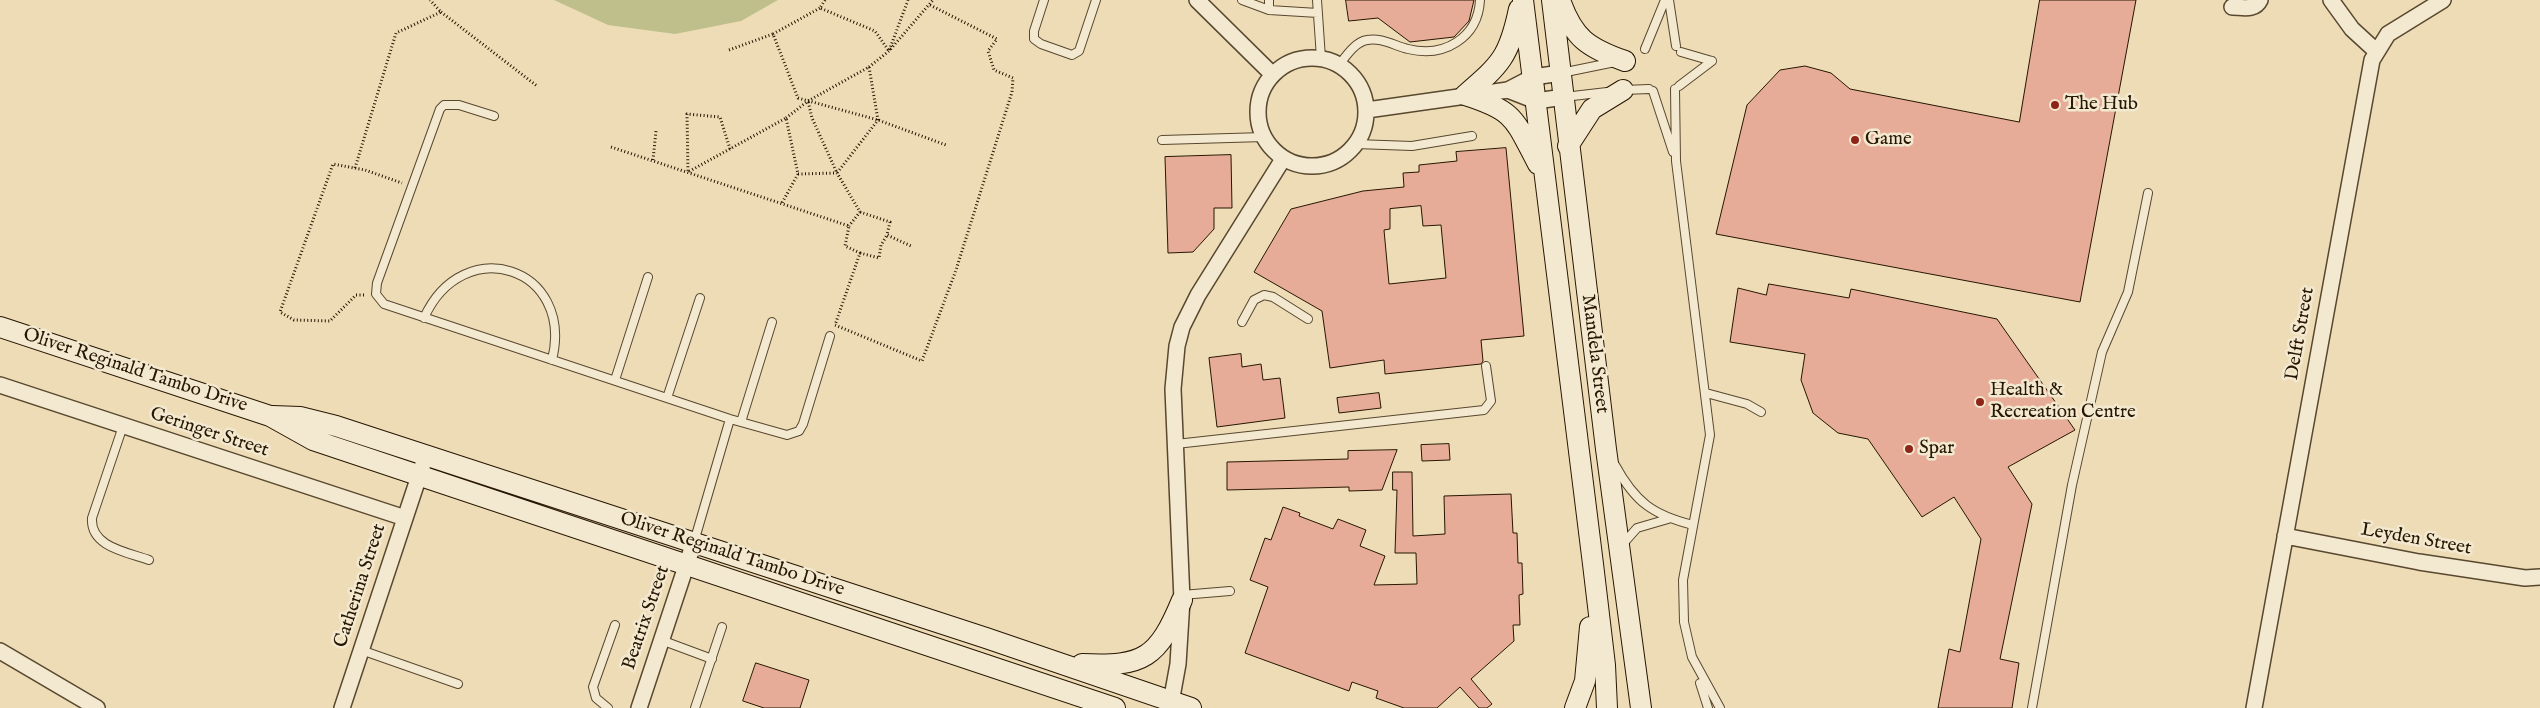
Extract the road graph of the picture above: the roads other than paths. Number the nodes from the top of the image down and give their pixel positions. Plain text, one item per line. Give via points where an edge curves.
1 (1044, 0) edge
2 (1096, 0) edge
3 (1197, 0) edge
4 (1242, 0) edge
5 (1269, 0) edge
6 (1317, 0) edge
7 (1480, 0) edge
8 (1521, 0) edge
9 (1552, 0) edge
10 (1560, 0) edge
11 (1667, 0) edge
12 (2260, 0) edge
13 (2331, 0) edge
14 (2443, 0) edge
15 (2232, 7) dead end
16 (1269, 10) junction
17 (1318, 13) junction
18 (1646, 49) dead end
19 (2376, 51) junction
20 (1321, 58) junction
21 (1629, 60) joint
22 (1338, 65) junction
23 (1561, 73) junction
24 (1272, 74) junction
25 (1533, 77) junction
26 (1508, 90) junction
27 (1624, 90) junction
28 (1465, 95) junction
29 (1564, 97) junction
30 (1536, 101) junction
31 (1367, 110) junction
32 (494, 116) dead end
33 (1472, 136) dead end
34 (1264, 137) junction
35 (1162, 140) dead end
36 (1356, 144) junction
37 (1568, 146) junction
38 (1283, 159) junction
39 (1676, 161) junction
40 (1544, 175) junction
41 (2148, 193) dead end
42 (648, 277) dead end
43 (700, 298) dead end
44 (424, 318) junction
45 (1308, 319) dead end
46 (772, 322) dead end
47 (1242, 322) dead end
48 (0, 327) edge
49 (830, 336) dead end
50 (552, 360) junction
51 (1486, 366) dead end
52 (615, 380) junction
53 (0, 386) edge
54 (1706, 393) junction
55 (667, 398) junction
56 (1761, 412) dead end
57 (270, 416) junction
58 (730, 419) junction
59 (742, 422) junction
60 (123, 426) junction
61 (1176, 444) junction
62 (1606, 449) junction
63 (426, 455) junction
64 (420, 476) junction
65 (405, 518) junction
66 (1668, 518) junction
67 (1693, 524) junction
68 (2285, 536) junction
69 (694, 542) junction
70 (1619, 554) junction
71 (149, 560) dead end
72 (687, 564) junction
73 (1593, 564) junction
74 (2540, 577) edge
75 (1230, 592) dead end
76 (1182, 598) junction
77 (615, 625) dead end
78 (722, 627) dead end
79 (661, 640) junction
80 (361, 650) junction
81 (0, 651) edge
82 (712, 659) junction
83 (1634, 660) junction
84 (1058, 663) junction
85 (1698, 671) junction
86 (458, 684) dead end
87 (1096, 704) edge
88 (1171, 705) edge
89 (97, 708) edge
90 (342, 708) edge
91 (608, 708) edge
92 (639, 708) edge
93 (695, 708) edge
94 (1115, 708) edge
95 (1191, 708) edge
96 (1575, 708) edge
97 (1607, 708) edge
98 (1632, 708) edge
99 (1641, 708) edge
100 (1650, 708) edge
101 (1708, 708) edge
102 (1720, 708) edge
103 (2032, 708) edge
104 (2254, 708) edge

1 - 2 lane via 1034,39 1072,55 1079,51
3 - 24 street
4 - 16 lane
5 - 16 lane
6 - 17 lane
7 - 22 lane via 1473,26 1455,44 1446,48 1417,50 1378,39 1367,40 1357,45
8 - 25 main road, Mandela Street
8 - 28 main road via 1507,52 1494,70
9 - 23 main road, Mandela Street
10 - 21 main road via 1570,24 1583,41 1600,52
11 - 18 lane
11 - 39 lane via 1679,49 1712,61 1677,88
12 - 15 street via 2252,7
13 - 19 street via 2352,28
14 - 19 street, Delft Street via 2395,29 2382,40
16 - 17 lane
17 - 20 lane
19 - 68 street, Delft Street via 2368,76
20 - 22 street
20 - 24 street via 1294,60
21 - 23 lane
22 - 31 street via 1356,80 1364,94
23 - 25 street
23 - 29 main road, Mandela Street
24 - 34 street via 1261,90 1257,110
25 - 26 street
25 - 30 main road, Mandela Street
26 - 28 street
26 - 30 street
27 - 29 lane
27 - 37 main road via 1592,109
27 - 39 lane via 1651,90
28 - 31 street
28 - 40 main road via 1491,103 1508,114
29 - 30 street
29 - 37 main road, Mandela Street
30 - 40 main road, Mandela Street
31 - 36 street via 1364,128
32 - 44 lane via 459,105 444,105 438,112 377,283 377,296 384,304
33 - 36 lane via 1412,146
34 - 35 lane
34 - 38 street
36 - 38 street via 1331,164 1298,166
37 - 62 main road, Mandela Street
38 - 61 street via 1198,295 1182,327 1174,362
39 - 54 lane
40 - 73 main road, Mandela Street
41 - 103 lane via 2128,292 2100,361 2072,485
42 - 52 lane
43 - 55 lane
44 - 50 lane
44 - 50 lane via 435,296 465,274 495,266 516,272 536,287 550,309 556,337
45 - 47 lane via 1264,294 1254,300
46 - 59 lane
48 - 57 main road, Oliver Reginald Tambo Drive
49 - 59 lane via 799,431 787,435
50 - 52 lane
51 - 61 lane via 1491,401 1484,410
52 - 55 lane
53 - 60 street, Geringer Street
54 - 56 lane via 1747,404
54 - 67 lane via 1710,435
55 - 58 lane
57 - 63 main road, Oliver Reginald Tambo Drive via 315,420
57 - 64 main road, Oliver Reginald Tambo Drive via 314,440
58 - 59 lane
58 - 69 lane
60 - 65 street, Geringer Street
60 - 71 lane via 91,525 93,533 102,542
61 - 76 street
62 - 66 lane via 1631,492
62 - 70 main road, Mandela Street
63 - 64 street, Catherina Street
63 - 69 main road, Oliver Reginald Tambo Drive
64 - 65 street, Catherina Street
64 - 72 main road, Oliver Reginald Tambo Drive
65 - 80 street, Catherina Street
66 - 67 lane
66 - 70 lane via 1637,528 1625,540
67 - 85 lane via 1683,580 1683,606 1688,642
68 - 74 street, Leyden Street via 2418,562 2525,578
68 - 104 street, Delft Street
69 - 72 street, Beatrix Street
69 - 84 main road, Oliver Reginald Tambo Drive
70 - 83 main road, Mandela Street
72 - 79 street, Beatrix Street
72 - 87 main road, Oliver Reginald Tambo Drive
73 - 96 main road via 1589,661 1586,681
73 - 97 main road, Mandela Street
75 - 76 lane
76 - 84 main road via 1164,639 1141,659 1114,665
76 - 88 street via 1180,647
77 - 91 lane via 593,687 596,698
78 - 82 lane
79 - 82 lane
79 - 92 street, Beatrix Street
80 - 86 lane
80 - 90 street, Catherina Street
81 - 89 street
82 - 93 lane
83 - 98 main road
83 - 99 main road, Mandela Street
83 - 100 main road
84 - 88 main road, Oliver Reginald Tambo Drive
85 - 101 lane
85 - 102 lane
87 - 94 main road, Oliver Reginald Tambo Drive
88 - 95 main road, Oliver Reginald Tambo Drive

